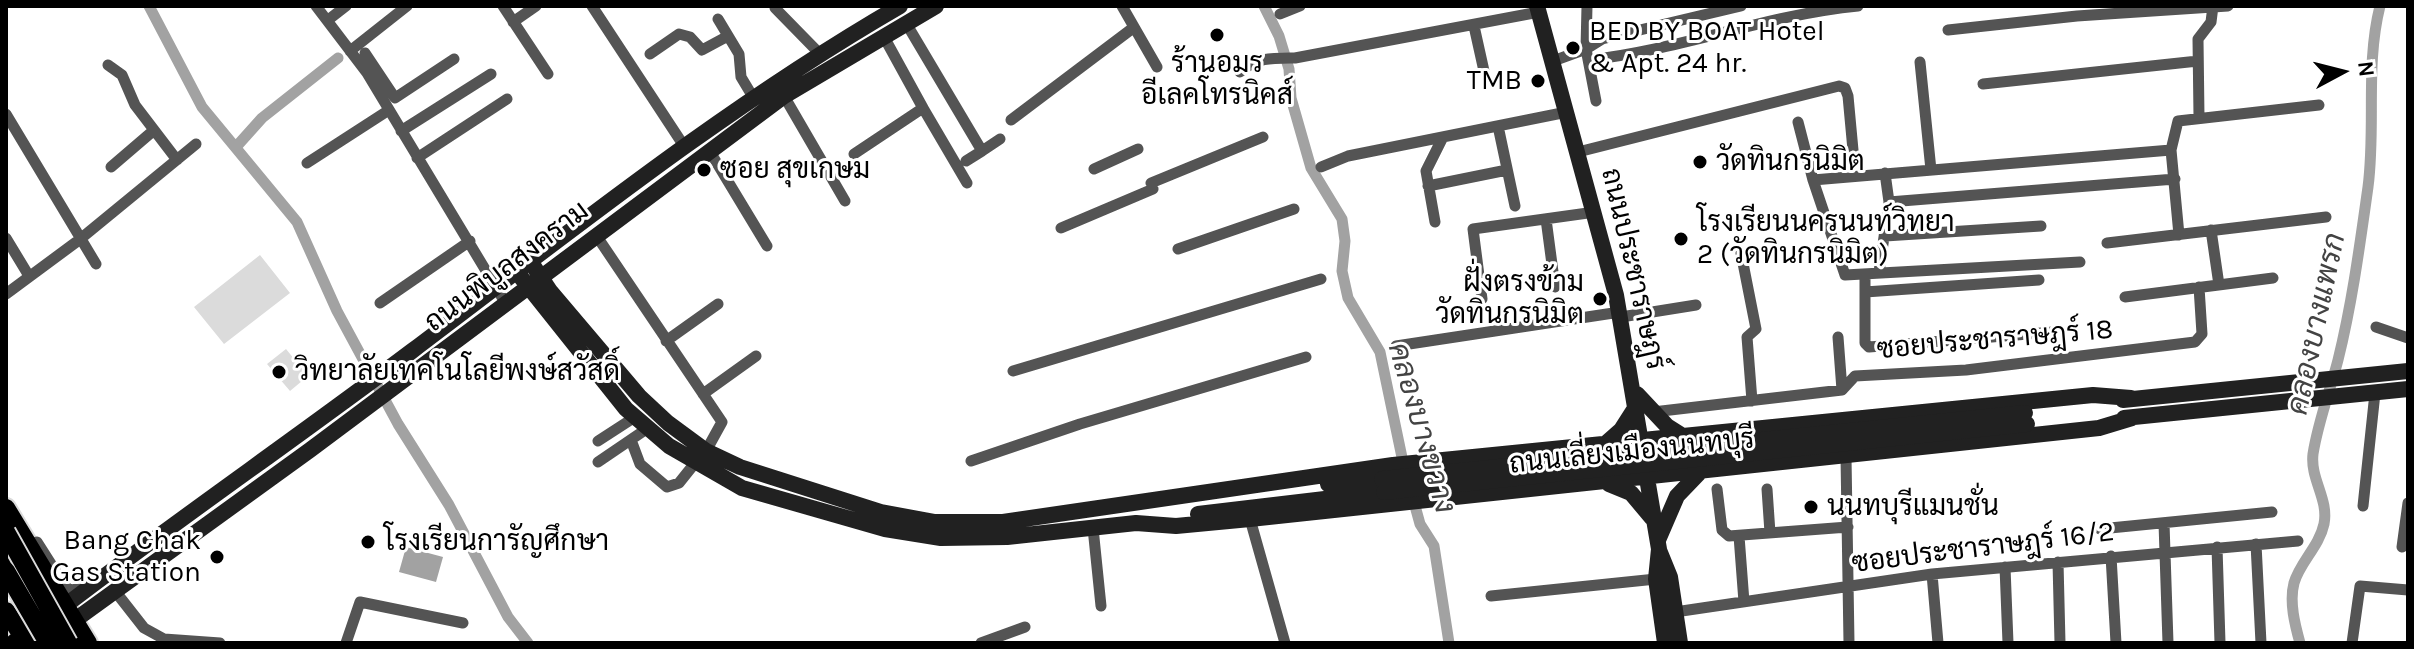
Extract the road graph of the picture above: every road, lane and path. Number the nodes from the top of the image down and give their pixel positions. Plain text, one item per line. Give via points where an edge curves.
1 (316, 6) edge
2 (346, 6) edge
3 (407, 6) edge
4 (503, 6) edge
5 (536, 6) edge
6 (592, 6) edge
7 (936, 6) edge
8 (1122, 6) edge
9 (1300, 6) edge
10 (1587, 6) edge
11 (1741, 6) edge
12 (1858, 6) edge
13 (2213, 6) edge
14 (2228, 6) edge
15 (896, 7) edge
16 (775, 8) dead end
17 (1538, 9) edge
18 (1280, 14) dead end
19 (718, 19) dead end
20 (328, 20) junction
21 (513, 22) junction
22 (906, 23) junction
23 (1474, 26) junction
24 (1133, 28) junction
25 (1948, 30) dead end
26 (728, 36) junction
27 (884, 37) junction
28 (350, 51) junction
29 (365, 53) dead end
30 (650, 54) dead end
31 (820, 54) junction
32 (1588, 55) junction
33 (454, 59) dead end
34 (1553, 61) junction
35 (2198, 61) junction
36 (1920, 62) dead end
37 (108, 65) dead end
38 (1157, 67) dead end
39 (371, 71) junction
40 (1484, 71) dead end
41 (1240, 72) dead end
42 (491, 74) dead end
43 (548, 74) dead end
44 (1983, 84) dead end
45 (784, 96) junction
46 (753, 97) junction
47 (507, 99) dead end
48 (1596, 101) dead end
49 (2319, 105) dead end
50 (923, 108) junction
51 (389, 110) junction
52 (1567, 112) junction
53 (6, 114) edge
54 (2199, 117) junction
55 (1011, 120) dead end
56 (1798, 122) dead end
57 (1498, 126) junction
58 (153, 131) junction
59 (401, 131) junction
60 (1263, 137) dead end
61 (1443, 137) junction
62 (1000, 139) dead end
63 (196, 144) dead end
64 (684, 146) junction
65 (1138, 149) dead end
66 (709, 150) junction
67 (2171, 150) junction
68 (982, 151) junction
69 (1578, 152) junction
70 (854, 154) dead end
71 (417, 158) junction
72 (177, 160) junction
73 (966, 161) dead end
74 (1854, 161) dead end
75 (307, 163) dead end
76 (111, 167) dead end
77 (1321, 167) dead end
78 (1094, 169) dead end
79 (1507, 170) junction
80 (1931, 170) junction
81 (1885, 173) junction
82 (2175, 179) junction
83 (1813, 180) junction
84 (967, 183) dead end
85 (1428, 186) junction
86 (845, 201) dead end
87 (1889, 202) junction
88 (1515, 206) dead end
89 (1294, 209) dead end
90 (1595, 212) junction
91 (2326, 217) dead end
92 (1546, 219) junction
93 (1435, 222) dead end
94 (2041, 226) dead end
95 (1061, 228) dead end
96 (2211, 230) junction
97 (596, 235) junction
98 (2179, 235) junction
99 (1885, 236) junction
100 (6, 238) edge
101 (79, 240) junction
102 (470, 241) junction
103 (2107, 243) dead end
104 (767, 246) dead end
105 (1178, 249) dead end
106 (1741, 253) dead end
107 (2080, 262) dead end
108 (96, 264) dead end
109 (523, 266) junction
110 (1879, 272) junction
111 (1865, 274) junction
112 (29, 276) junction
113 (2273, 278) dead end
114 (1321, 279) dead end
115 (2039, 280) dead end
116 (535, 282) junction
117 (2219, 285) junction
118 (496, 287) junction
119 (1555, 287) dead end
120 (2199, 287) junction
121 (1865, 292) junction
122 (6, 294) edge
123 (2125, 297) dead end
124 (1482, 299) dead end
125 (380, 303) dead end
126 (506, 304) junction
127 (718, 304) dead end
128 (1696, 305) dead end
129 (1620, 314) junction
130 (2376, 327) dead end
131 (2053, 332) dead end
132 (1838, 337) dead end
133 (2408, 338) edge
134 (666, 341) junction
135 (1396, 346) dead end
136 (756, 356) dead end
137 (1306, 357) dead end
138 (1013, 371) dead end
139 (2408, 371) edge
140 (2408, 389) edge
141 (1842, 390) junction
142 (2369, 393) junction
143 (703, 394) junction
144 (2131, 398) junction
145 (1752, 401) junction
146 (1642, 402) junction
147 (635, 417) junction
148 (2132, 418) junction
149 (2026, 419) junction
150 (648, 428) junction
151 (1715, 435) junction
152 (1686, 438) junction
153 (631, 440) junction
154 (598, 441) dead end
155 (1643, 441) junction
156 (1604, 445) junction
157 (1580, 448) junction
158 (700, 457) junction
159 (1846, 457) junction
160 (971, 461) dead end
161 (598, 462) dead end
162 (1722, 469) junction
163 (1701, 471) junction
164 (1648, 477) junction
165 (1595, 482) junction
166 (1389, 485) junction
167 (1717, 489) dead end
168 (1767, 489) dead end
169 (6, 495) edge
170 (2363, 506) dead end
171 (2408, 510) edge
172 (2272, 512) dead end
173 (1250, 519) junction
174 (9, 521) edge
175 (1654, 521) junction
176 (1136, 523) junction
177 (2164, 523) junction
178 (1848, 527) junction
179 (1093, 528) junction
180 (2100, 529) dead end
181 (1770, 533) junction
182 (1739, 536) junction
183 (2298, 541) dead end
184 (2256, 544) junction
185 (1658, 545) junction
186 (2217, 547) junction
187 (2402, 547) dead end
188 (2165, 550) junction
189 (2111, 556) junction
190 (6, 559) edge
191 (2058, 562) junction
192 (2005, 567) junction
193 (6, 571) edge
194 (1932, 574) junction
195 (1656, 579) junction
196 (90, 586) junction
197 (1850, 587) junction
198 (2408, 590) edge
199 (115, 591) junction
200 (1491, 596) dead end
201 (1744, 602) junction
202 (1101, 606) dead end
203 (6, 611) edge
204 (71, 612) junction
205 (1675, 612) junction
206 (463, 623) dead end
207 (1025, 627) dead end
208 (21, 641) edge
209 (46, 643) edge
210 (68, 643) edge
211 (88, 643) edge
212 (220, 643) edge
213 (346, 643) edge
214 (981, 643) edge
215 (1285, 643) edge
216 (1665, 643) edge
217 (1680, 643) edge
218 (1849, 643) edge
219 (1938, 643) edge
220 (2008, 643) edge
221 (2060, 643) edge
222 (2116, 643) edge
223 (2168, 643) edge
224 (2220, 643) edge
225 (2261, 643) edge
226 (2352, 643) edge

1 - 20 street
2 - 20 street
3 - 28 street
4 - 21 street
5 - 21 street
6 - 64 street
7 - 22 main road, ถนนพิบูลสงคราม
8 - 24 street
9 - 18 street
10 - 32 street
11 - 32 street via 1602,39
12 - 32 street via 1773,20 1626,56
13 - 14 street
13 - 25 street
13 - 35 street via 2211,22 2198,39
15 - 31 main road, ถนนพิบูลสงคราม
16 - 31 street
17 - 23 street
17 - 34 main road, ถนนประชาราษฎร์
19 - 26 street
20 - 28 street
21 - 43 street
22 - 27 main road, ถนนพิบูลสงคราม
22 - 68 street
23 - 40 street
23 - 41 street via 1251,62
24 - 38 street
24 - 55 street
26 - 30 street via 702,50 685,33 679,34
26 - 46 street
27 - 45 main road, ถนนพิบูลสงคราม
27 - 50 street
28 - 39 street
29 - 39 street
31 - 46 main road, ถนนพิบูลสงคราม
32 - 34 street
32 - 48 street
33 - 39 street via 395,98
34 - 52 main road, ถนนประชาราษฎร์
35 - 44 street
35 - 54 street
36 - 80 street
37 - 58 street via 122,75
39 - 51 street
42 - 59 street
45 - 66 main road, ถนนพิบูลสงคราม
45 - 86 street
46 - 64 main road, ถนนพิบูลสงคราม
47 - 71 street
49 - 54 street
50 - 70 street
50 - 84 street
51 - 59 street
51 - 75 street
52 - 57 street
52 - 69 main road, ถนนประชาราษฎร์
53 - 101 street
54 - 67 street via 2175,125
56 - 83 street
57 - 61 street
57 - 79 street
58 - 72 street
58 - 76 street
59 - 71 street
60 - 95 street
61 - 77 street via 1348,156
61 - 85 street via 1426,171
62 - 68 street
63 - 72 street
64 - 109 main road, ถนนพิบูลสงคราม
65 - 78 street
66 - 97 main road, ถนนพิบูลสงคราม
66 - 104 street
67 - 80 street
67 - 82 street
68 - 73 street
69 - 74 street via 1839,86 1848,96
69 - 90 main road, ถนนประชาราษฎร์
71 - 102 street
72 - 101 street
79 - 85 street
79 - 88 street
80 - 81 street
81 - 83 street
81 - 87 street
82 - 87 street
82 - 98 street
83 - 111 street via 1841,272
85 - 93 street
87 - 99 street
89 - 105 street
90 - 92 street
90 - 129 main road, ถนนประชาราษฎร์
91 - 96 street
92 - 119 street
92 - 124 street via 1473,229
94 - 99 street
96 - 98 street
96 - 117 street
97 - 116 main road, ถนนพิบูลสงคราม
97 - 134 street
98 - 103 street
99 - 110 street
100 - 112 street
101 - 108 street
101 - 112 street
102 - 118 street
102 - 125 street
106 - 145 street via 1756,329 1747,337
107 - 110 street
109 - 116 main road, ถนนเลี่ยงเมืองนนทบุรี
109 - 118 main road, ถนนพิบูลสงคราม
110 - 111 street
111 - 121 street
112 - 122 street
113 - 117 street
114 - 138 street
115 - 121 street
116 - 126 main road, ถนนพิบูลสงคราม
116 - 147 main road, ถนนเลี่ยงเมืองนนทบุรี
116 - 158 main road, ถนนเลี่ยงเมืองนนทบุรี
117 - 120 street
118 - 126 street
118 - 196 main road, ถนนพิบูลสงคราม
120 - 123 street
120 - 141 street, ซอยประชาราษฎร์ 18 via 2202,334 2195,342 1966,370 1855,376
121 - 131 street via 1869,347
126 - 199 main road, ถนนพิบูลสงคราม
127 - 134 street
128 - 129 street
129 - 135 street
129 - 146 main road, ถนนประชาราษฎร์
130 - 133 street
132 - 141 street
134 - 143 street
136 - 143 street
137 - 160 street
139 - 144 main road, ถนนเลี่ยงเมืองนนทบุรี
140 - 142 main road, ถนนเลี่ยงเมืองนนทบุรี
141 - 145 street, ซอยประชาราษฎร์ 18
142 - 148 main road, ถนนเลี่ยงเมืองนนทบุรี
142 - 170 street
143 - 158 street via 722,422
144 - 149 main road, ถนนเลี่ยงเมืองนนทบุรี
144 - 151 main road, ถนนเลี่ยงเมืองนนทบุรี via 2093,395
145 - 146 street, ซอยประชาราษฎร์ 18
146 - 152 main road
146 - 155 main road, ถนนประชาราษฎร์
146 - 156 main road
147 - 150 main road, ถนนเลี่ยงเมืองนนทบุรี
147 - 154 street
148 - 149 main road, ถนนเลี่ยงเมืองนนทบุรี
148 - 159 main road, ถนนเลี่ยงเมืองนนทบุรี via 2099,428
149 - 166 main road, ถนนเลี่ยงเมืองนนทบุรี, bridge
150 - 153 street
150 - 158 main road, ถนนเลี่ยงเมืองนนทบุรี
151 - 152 main road, ถนนเลี่ยงเมืองนนทบุรี
151 - 162 main road via 1706,443 1705,456 1710,466
152 - 155 main road, ถนนเลี่ยงเมืองนนทบุรี
153 - 158 street via 640,464 667,487 679,483
153 - 161 street
155 - 156 main road, ถนนเลี่ยงเมืองนนทบุรี
155 - 164 main road, ถนนประชาราษฎร์
156 - 157 main road, ถนนเลี่ยงเมืองนนทบุรี
157 - 165 main road via 1594,454 1600,465
157 - 166 main road, ถนนเลี่ยงเมืองนนทบุรี via 1415,463
158 - 166 main road, ถนนเลี่ยงเมืองนนทบุรี via 881,512 935,522 1003,522 1155,499
158 - 179 main road, ถนนเลี่ยงเมืองนนทบุรี via 742,488 899,531 973,539
159 - 162 main road, ถนนเลี่ยงเมืองนนทบุรี
159 - 178 street
162 - 163 main road, ถนนเลี่ยงเมืองนนทบุรี
163 - 164 main road, ถนนเลี่ยงเมืองนนทบุรี
163 - 185 main road via 1677,496
164 - 165 main road, ถนนเลี่ยงเมืองนนทบุรี
164 - 175 main road, ถนนประชาราษฎร์
165 - 166 main road, ถนนเลี่ยงเมืองนนทบุรี via 1424,499
165 - 175 main road via 1631,493
166 - 173 main road, ถนนเลี่ยงเมืองนนทบุรี
166 - 176 main road, ถนนเลี่ยงเมืองนนทบุรี
167 - 182 street via 1722,530
168 - 181 street
169 - 196 street via 65,586
171 - 187 street
172 - 177 street
173 - 176 main road, ถนนเลี่ยงเมืองนนทบุรี via 1176,526
173 - 215 street
174 - 190 main road via 16,543
174 - 204 main road
174 - 210 main road, bridge
175 - 185 main road, ถนนประชาราษฎร์
176 - 179 main road, ถนนเลี่ยงเมืองนนทบุรี
177 - 180 street
177 - 188 street
178 - 181 street
178 - 197 street
179 - 202 street
181 - 182 street
182 - 201 street
183 - 184 street, ซอยประชาราษฎร์ 16/2
184 - 186 street, ซอยประชาราษฎร์ 16/2
184 - 225 street
185 - 195 main road, ถนนประชาราษฎร์
185 - 205 main road, ถนนประชาราษฎร์
186 - 188 street, ซอยประชาราษฎร์ 16/2
186 - 224 street
188 - 189 street, ซอยประชาราษฎร์ 16/2
188 - 223 street
189 - 191 street, ซอยประชาราษฎร์ 16/2
189 - 222 street
191 - 192 street, ซอยประชาราษฎร์ 16/2
191 - 221 street
192 - 194 street, ซอยประชาราษฎร์ 16/2
192 - 220 street
193 - 209 main road, bridge
194 - 197 street, ซอยประชาราษฎร์ 16/2
194 - 219 street
195 - 200 street
195 - 216 main road, ถนนประชาราษฎร์
196 - 204 main road, ถนนพิบูลสงคราม
197 - 201 street, ซอยประชาราษฎร์ 16/2
197 - 218 street
198 - 226 street via 2360,586
199 - 204 main road, ถนนพิบูลสงคราม
199 - 212 street via 144,628 164,639
201 - 205 street, ซอยประชาราษฎร์ 16/2
203 - 208 main road
204 - 208 main road, ถนนพิบูลสงคราม
204 - 209 main road, ถนนพิบูลสงคราม
204 - 211 main road
205 - 217 main road, ถนนประชาราษฎร์
206 - 213 street via 360,602
207 - 214 street

